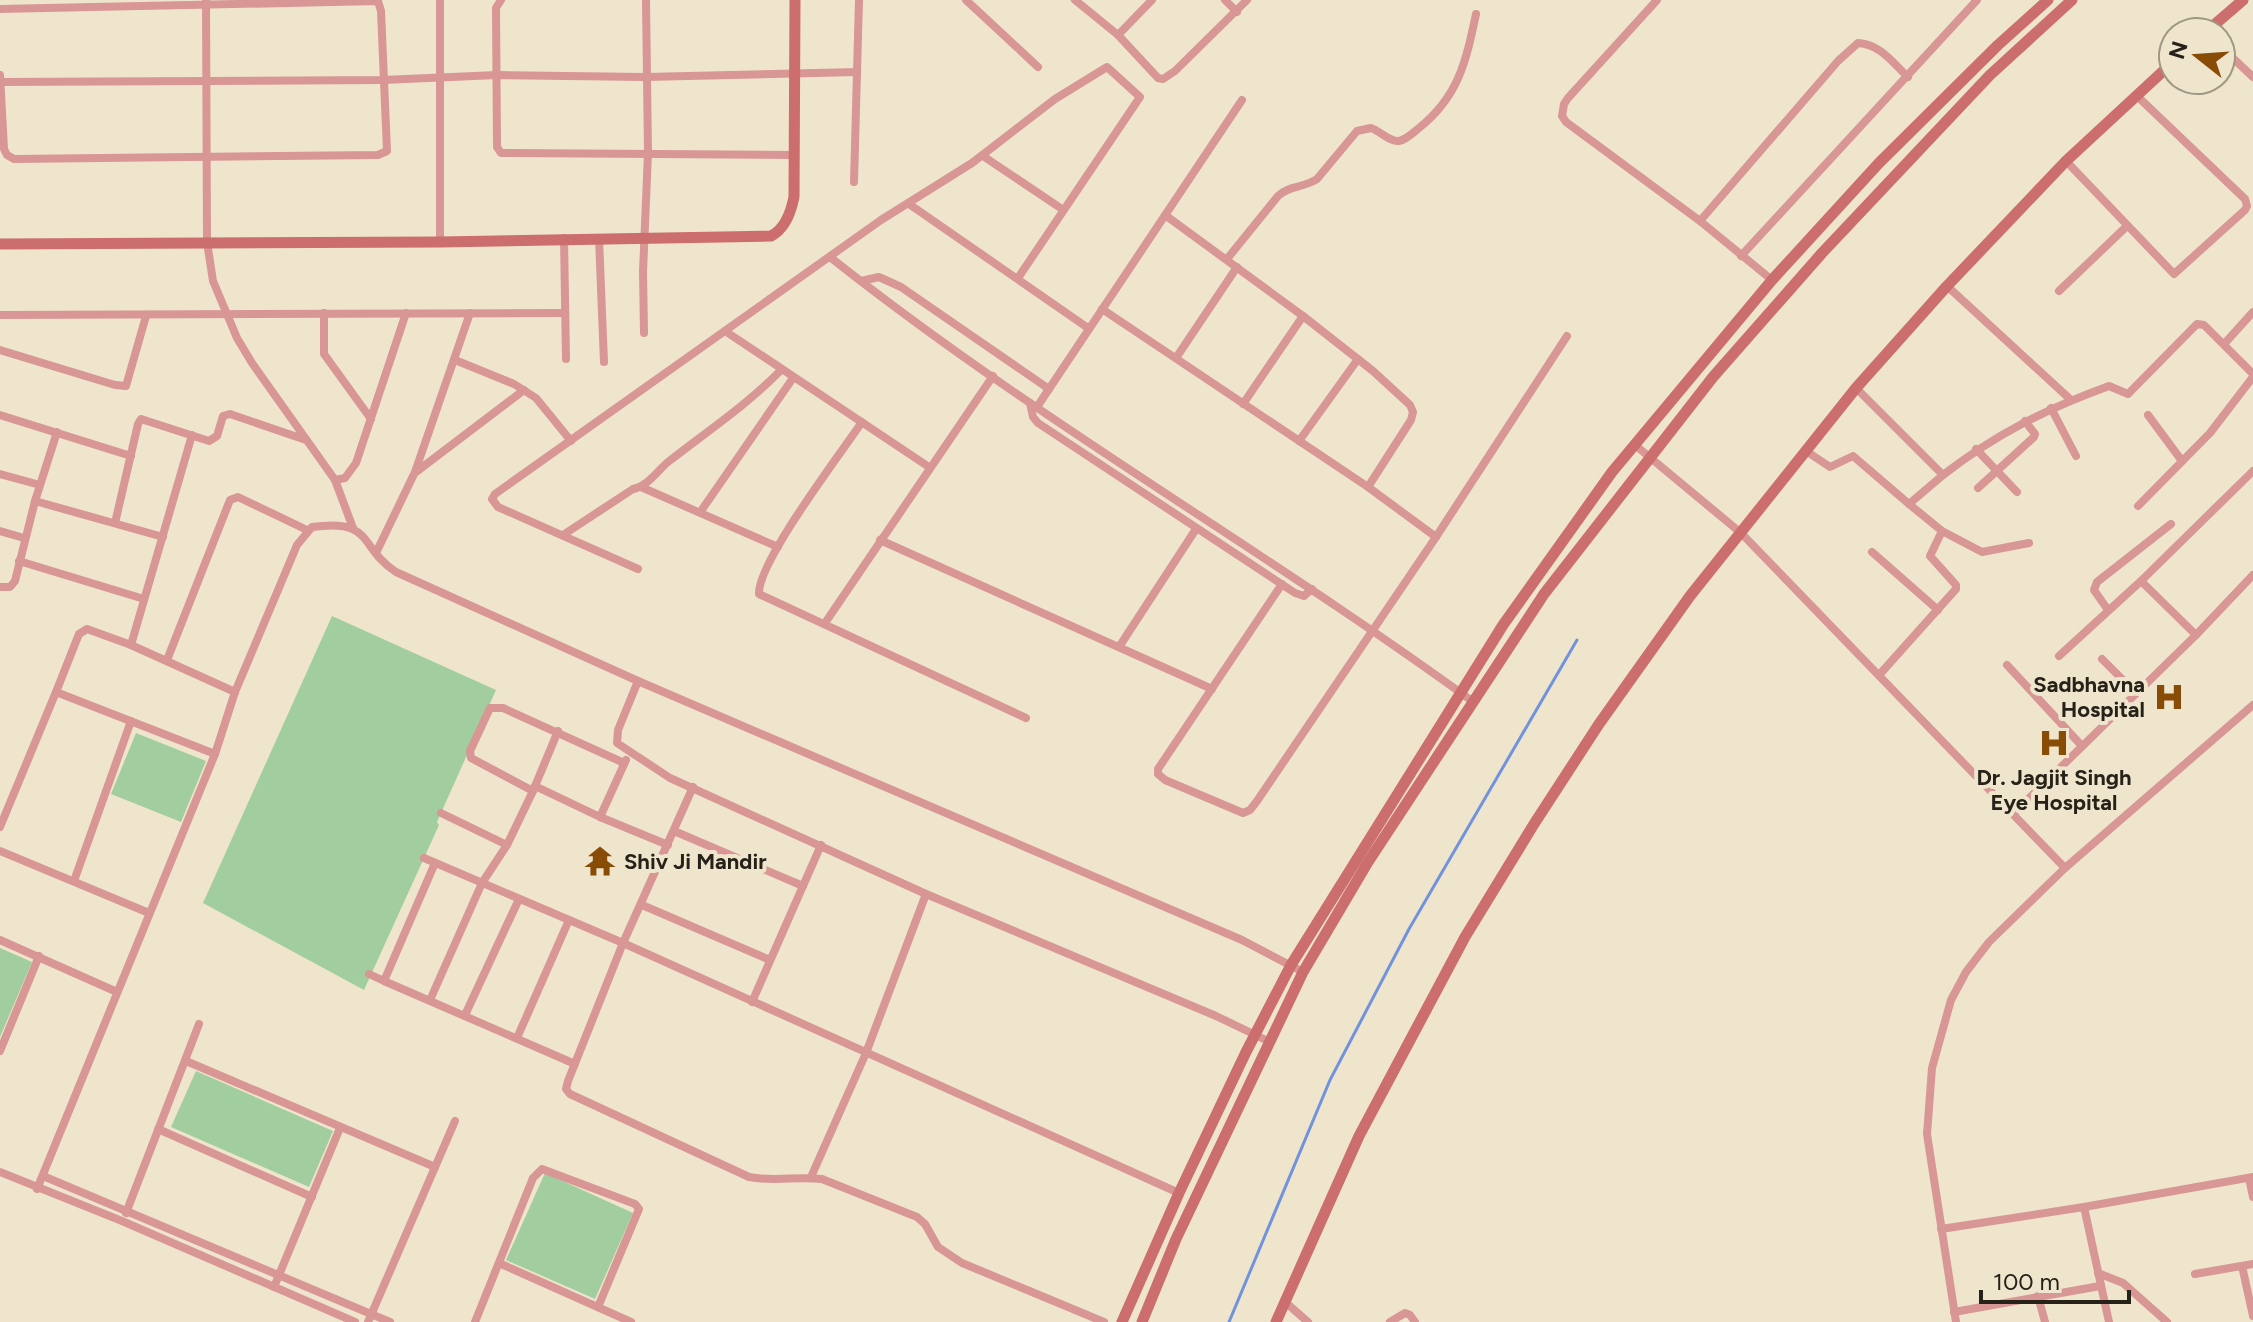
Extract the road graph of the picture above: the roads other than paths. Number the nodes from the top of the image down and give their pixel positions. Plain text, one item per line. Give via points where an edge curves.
1 (440, 0) edge
2 (501, 0) edge
3 (646, 0) edge
4 (795, 0) edge
5 (859, 0) edge
6 (966, 0) edge
7 (1075, 0) edge
8 (1152, 0) edge
9 (1225, 0) edge
10 (1247, 0) edge
11 (1657, 0) edge
12 (1977, 0) edge
13 (2048, 0) edge
14 (2072, 0) edge
15 (2243, 0) edge
16 (206, 2) edge
17 (0, 9) edge
18 (1237, 12) junction
19 (1476, 14) dead end
20 (2224, 16) edge
21 (1118, 35) junction
22 (2237, 62) edge
23 (1038, 67) dead end
24 (857, 72) junction
25 (794, 74) junction
26 (0, 75) edge
27 (497, 75) junction
28 (2157, 76) edge
29 (645, 77) junction
30 (1908, 77) junction
31 (2253, 77) edge
32 (441, 79) junction
33 (207, 80) junction
34 (383, 80) junction
35 (0, 82) edge
36 (2136, 95) junction
37 (1242, 100) dead end
38 (648, 153) junction
39 (794, 155) junction
40 (983, 156) junction
41 (206, 157) junction
42 (2066, 161) junction
43 (854, 182) dead end
44 (909, 204) junction
45 (1062, 209) junction
46 (1165, 215) junction
47 (1700, 221) junction
48 (2127, 226) junction
49 (645, 236) junction
50 (564, 238) junction
51 (599, 238) junction
52 (207, 242) junction
53 (440, 242) junction
54 (0, 244) edge
55 (1741, 256) junction
56 (830, 257) junction
57 (1227, 259) junction
58 (1237, 267) junction
59 (1018, 278) junction
60 (1772, 280) junction
61 (861, 281) junction
62 (1947, 286) junction
63 (2059, 291) dead end
64 (1102, 309) junction
65 (2253, 312) edge
66 (324, 313) junction
67 (406, 313) junction
68 (470, 313) junction
69 (565, 313) junction
70 (0, 315) edge
71 (225, 315) junction
72 (146, 316) junction
73 (1303, 316) junction
74 (1088, 328) junction
75 (725, 331) junction
76 (644, 333) dead end
77 (1567, 336) dead end
78 (2225, 343) junction
79 (0, 350) edge
80 (1176, 358) junction
81 (566, 359) dead end
82 (1358, 359) junction
83 (455, 360) junction
84 (604, 362) dead end
85 (781, 370) junction
86 (993, 376) junction
87 (2253, 376) edge
88 (793, 378) junction
89 (1856, 388) junction
90 (1049, 389) junction
91 (524, 390) junction
92 (2071, 400) junction
93 (1243, 404) junction
94 (1034, 405) junction
95 (2051, 408) junction
96 (0, 415) edge
97 (2148, 415) dead end
98 (371, 419) junction
99 (2025, 421) junction
100 (862, 422) junction
101 (57, 432) junction
102 (192, 435) junction
103 (306, 440) junction
104 (571, 441) junction
105 (1299, 441) junction
106 (1635, 445) junction
107 (1976, 449) junction
108 (1806, 451) junction
109 (131, 456) junction
110 (2076, 456) dead end
111 (1649, 458) junction
112 (2182, 461) junction
113 (929, 467) junction
114 (1997, 471) junction
115 (2253, 471) edge
116 (415, 472) junction
117 (0, 474) edge
118 (1943, 475) junction
119 (2245, 478) junction
120 (335, 480) junction
121 (40, 485) junction
122 (641, 487) junction
123 (1368, 487) junction
124 (2253, 487) edge
125 (1978, 488) dead end
126 (2017, 492) dead end
127 (35, 501) junction
128 (1909, 504) junction
129 (2138, 506) dead end
130 (701, 511) junction
131 (115, 523) junction
132 (2171, 524) dead end
133 (353, 528) junction
134 (1196, 529) junction
135 (307, 530) junction
136 (0, 531) edge
137 (1942, 531) junction
138 (1741, 533) junction
139 (563, 535) junction
140 (163, 537) junction
141 (1436, 537) junction
142 (24, 538) junction
143 (880, 540) junction
144 (2029, 543) dead end
145 (778, 547) junction
146 (1872, 552) dead end
147 (376, 553) junction
148 (19, 561) junction
149 (638, 569) dead end
150 (2253, 575) edge
151 (2141, 581) junction
152 (1282, 584) junction
153 (0, 587) edge
154 (1312, 589) junction
155 (144, 599) junction
156 (1938, 610) junction
157 (2108, 610) junction
158 (825, 623) junction
159 (1373, 631) junction
160 (2196, 635) junction
161 (131, 645) junction
162 (1119, 647) junction
163 (2059, 656) dead end
164 (2102, 659) dead end
165 (167, 660) junction
166 (2007, 665) dead end
167 (1880, 674) junction
168 (638, 681) junction
169 (1212, 689) junction
170 (56, 692) junction
171 (235, 692) junction
172 (1460, 693) junction
173 (2136, 693) junction
174 (1472, 701) junction
175 (2253, 705) edge
176 (1026, 718) dead end
177 (131, 721) junction
178 (558, 731) junction
179 (2082, 746) junction
180 (629, 753) junction
181 (215, 754) junction
182 (624, 763) junction
183 (693, 787) junction
184 (534, 788) junction
185 (441, 813) dead end
186 (2014, 813) junction
187 (600, 817) junction
188 (0, 827) edge
189 (674, 831) junction
190 (507, 845) junction
191 (668, 845) junction
192 (821, 845) junction
193 (0, 851) edge
194 (424, 858) dead end
195 (435, 863) junction
196 (2065, 868) junction
197 (74, 881) junction
198 (482, 883) junction
199 (803, 886) junction
200 (926, 894) junction
201 (519, 899) junction
202 (642, 905) junction
203 (149, 913) junction
204 (569, 920) junction
205 (0, 940) edge
206 (623, 943) junction
207 (39, 956) junction
208 (770, 960) junction
209 (1291, 965) junction
210 (1303, 972) junction
211 (369, 974) dead end
212 (384, 981) junction
213 (117, 992) junction
214 (430, 1000) junction
215 (752, 1002) junction
216 (465, 1015) junction
217 (199, 1024) dead end
218 (1256, 1033) junction
219 (517, 1038) junction
220 (1270, 1042) junction
221 (0, 1051) edge
222 (866, 1053) junction
223 (186, 1061) junction
224 (575, 1064) junction
225 (455, 1121) dead end
226 (340, 1128) junction
227 (158, 1129) junction
228 (435, 1167) junction
229 (0, 1172) edge
230 (43, 1176) junction
231 (811, 1177) junction
232 (2251, 1177) edge
233 (37, 1189) junction
234 (1179, 1193) junction
235 (312, 1197) junction
236 (2253, 1197) edge
237 (2084, 1207) junction
238 (127, 1210) junction
239 (122, 1221) junction
240 (1941, 1229) junction
241 (499, 1263) junction
242 (2253, 1264) edge
243 (2242, 1266) junction
244 (2098, 1273) junction
245 (2195, 1274) dead end
246 (279, 1275) junction
247 (2100, 1286) junction
248 (274, 1287) junction
249 (2038, 1296) junction
250 (1284, 1301) junction
251 (598, 1307) junction
252 (2253, 1316) edge
253 (1955, 1317) edge
254 (370, 1318) edge
255 (355, 1322) edge
256 (390, 1322) edge
257 (475, 1322) edge
258 (631, 1322) edge
259 (1104, 1322) edge
260 (1122, 1322) edge
261 (1142, 1322) edge
262 (1276, 1322) edge
263 (1308, 1322) edge
264 (1390, 1322) edge
265 (1415, 1322) edge
266 (2045, 1322) edge
267 (2109, 1322) edge
268 (2167, 1322) edge

1 - 32 street
2 - 27 street via 496,8
3 - 29 street
4 - 25 main road
5 - 24 street
6 - 23 street
7 - 21 street
8 - 21 street
9 - 18 street
10 - 18 street
11 - 47 street via 1568,98 1562,116
12 - 30 street
13 - 60 main road via 1890,153
14 - 111 main road via 1990,75 1822,253
15 - 20 main road
16 - 17 street
16 - 33 street
16 - 34 street via 378,1
18 - 21 street via 1163,79
19 - 57 street via 1459,81 1423,125 1402,141 1371,128 1357,131 1317,179 1278,196
22 - 31 street
24 - 25 street
24 - 43 street
25 - 29 street
25 - 39 main road
26 - 35 street
27 - 29 street
27 - 32 street
27 - 38 street via 501,153
28 - 36 main road
29 - 38 street
30 - 47 street via 1878,49 1858,43
30 - 55 street
32 - 34 street
32 - 53 street
33 - 34 street
33 - 35 street
33 - 41 street
34 - 41 street via 383,154
35 - 41 street via 4,149 14,159
36 - 42 main road
36 - 48 street via 2247,206 2174,274
37 - 46 street
38 - 39 street
38 - 49 street
39 - 49 main road via 794,197 777,233
40 - 44 street
40 - 45 street
40 - 45 street via 1055,99 1107,67 1140,97
41 - 52 street
42 - 48 street
42 - 62 main road
44 - 56 street
44 - 59 street
45 - 59 street
46 - 57 street
46 - 64 street
47 - 55 street
48 - 63 street
49 - 51 main road
49 - 76 street
50 - 51 main road
50 - 53 main road
50 - 69 street
51 - 84 street
52 - 53 main road
52 - 54 main road
52 - 71 street
55 - 60 street
56 - 61 street
56 - 75 street
57 - 58 street
58 - 73 street
58 - 80 street
59 - 74 street
60 - 106 main road
61 - 86 street
61 - 90 street via 879,277 901,287
62 - 89 main road
62 - 92 street
64 - 74 street
64 - 80 street
65 - 78 street
66 - 67 street
66 - 71 street
66 - 98 street via 324,354
67 - 68 street
67 - 98 street
68 - 69 street
68 - 83 street
69 - 81 street
70 - 72 street
71 - 72 street
71 - 103 street
72 - 79 street via 126,386
73 - 82 street
73 - 93 street
74 - 90 street
75 - 85 street
75 - 104 street
77 - 141 street
78 - 87 street
78 - 92 street via 2197,324 2128,394 2109,386
80 - 93 street
82 - 105 street
82 - 123 street via 1413,412
83 - 91 street
83 - 116 street
85 - 88 street
85 - 122 street
86 - 94 street
86 - 113 street
87 - 112 street
88 - 100 street
88 - 130 street
89 - 108 main road
89 - 118 street
90 - 94 street
91 - 104 street
91 - 116 street
92 - 95 street
93 - 105 street
94 - 134 street via 1031,412 1038,423
94 - 154 street
95 - 99 street
95 - 110 street
96 - 101 street
97 - 112 street
98 - 120 street via 351,472
99 - 107 street
99 - 114 street via 2034,437
100 - 113 street
100 - 145 street
101 - 109 street
101 - 121 street
102 - 103 street via 214,439 220,420 230,414
102 - 109 street via 141,419
102 - 140 street
103 - 120 street
104 - 139 street via 492,499 498,507
105 - 123 street
106 - 111 street
106 - 172 main road via 1503,625
107 - 114 street
107 - 118 street
108 - 128 street via 1830,467 1853,456
108 - 138 main road
109 - 131 street
111 - 138 street
111 - 174 main road via 1544,594
112 - 129 street
113 - 143 street
114 - 125 street
114 - 126 street
115 - 119 street
116 - 147 street
117 - 121 street
118 - 128 street
119 - 124 street
119 - 151 street
120 - 133 street
121 - 127 street
122 - 130 street
122 - 139 street
123 - 141 street
127 - 131 street
127 - 142 street
128 - 137 street
130 - 145 street
131 - 140 street
132 - 157 street via 2097,582 2094,590
133 - 135 street
133 - 147 street
134 - 152 street
134 - 162 street
135 - 165 street via 244,499 230,500
135 - 171 street
136 - 142 street
137 - 144 street via 1982,552
137 - 156 street via 1930,556 1956,589
138 - 167 street
138 - 250 main road via 1599,724 1465,937 1359,1136
139 - 149 street
140 - 155 street
141 - 159 street
142 - 148 street
143 - 158 street
143 - 162 street
145 - 158 street via 760,579 759,594
146 - 156 street
147 - 168 street via 396,572
148 - 153 street via 13,584
148 - 155 street
150 - 160 street
151 - 157 street
151 - 160 street
152 - 154 street via 1304,596
152 - 169 street
154 - 159 street
155 - 161 street
156 - 167 street
157 - 163 street
158 - 176 street
159 - 169 street via 1247,813 1158,774
159 - 172 street
160 - 173 street
161 - 165 street
161 - 170 street via 82,631
162 - 169 street
164 - 173 street
165 - 171 street
166 - 179 street
167 - 186 street
168 - 180 street via 617,736 617,743
168 - 209 street
170 - 177 street
170 - 188 street
171 - 181 street
172 - 174 street
172 - 209 main road
173 - 179 street
174 - 210 main road
175 - 196 street
177 - 181 street
177 - 197 street
178 - 182 street
178 - 184 street
178 - 184 street via 493,706 470,751 477,763
179 - 186 street
180 - 182 street
180 - 183 street
181 - 203 street
182 - 187 street
183 - 189 street
183 - 192 street
184 - 187 street
184 - 190 street
185 - 190 street
186 - 196 street
187 - 191 street
189 - 191 street
189 - 199 street
190 - 198 street
191 - 202 street
192 - 199 street
192 - 200 street
193 - 197 street
194 - 195 street
195 - 198 street
195 - 212 street
196 - 240 street via 1977,956 1941,1029 1927,1134
197 - 203 street
198 - 201 street
198 - 214 street
199 - 208 street
200 - 218 street
200 - 222 street
201 - 204 street
201 - 216 street
202 - 206 street
202 - 208 street
203 - 213 street
204 - 206 street
204 - 219 street
205 - 207 street
206 - 215 street
206 - 224 street
207 - 213 street
207 - 221 street
208 - 215 street
209 - 210 street
209 - 218 main road
210 - 220 main road
211 - 212 street
212 - 214 street
213 - 230 street
214 - 216 street
215 - 222 street
216 - 219 street
217 - 223 street
218 - 220 street
218 - 234 main road
219 - 224 street
220 - 261 main road
222 - 231 street
222 - 234 street
223 - 226 street
223 - 227 street
224 - 231 street via 566,1089 577,1098 749,1177
225 - 228 street
226 - 228 street
226 - 235 street
227 - 235 street
227 - 238 street
228 - 254 street
229 - 233 street
230 - 233 street
230 - 238 street
231 - 259 street via 917,1217 938,1247 962,1263
232 - 236 street
232 - 237 street
233 - 239 street
234 - 260 main road
235 - 246 street
237 - 240 street
237 - 244 street
238 - 239 street
238 - 246 street
239 - 248 street
240 - 253 street
241 - 251 street
241 - 251 street via 539,1170 635,1204 638,1214
241 - 257 street
242 - 243 street
243 - 245 street
243 - 252 street
244 - 247 street
244 - 268 street via 2123,1283
246 - 248 street
246 - 254 street
247 - 249 street
247 - 267 street
248 - 255 street
249 - 253 street
249 - 266 street
250 - 262 main road
250 - 263 street
251 - 258 street
254 - 256 street
264 - 265 street via 1405,1313

